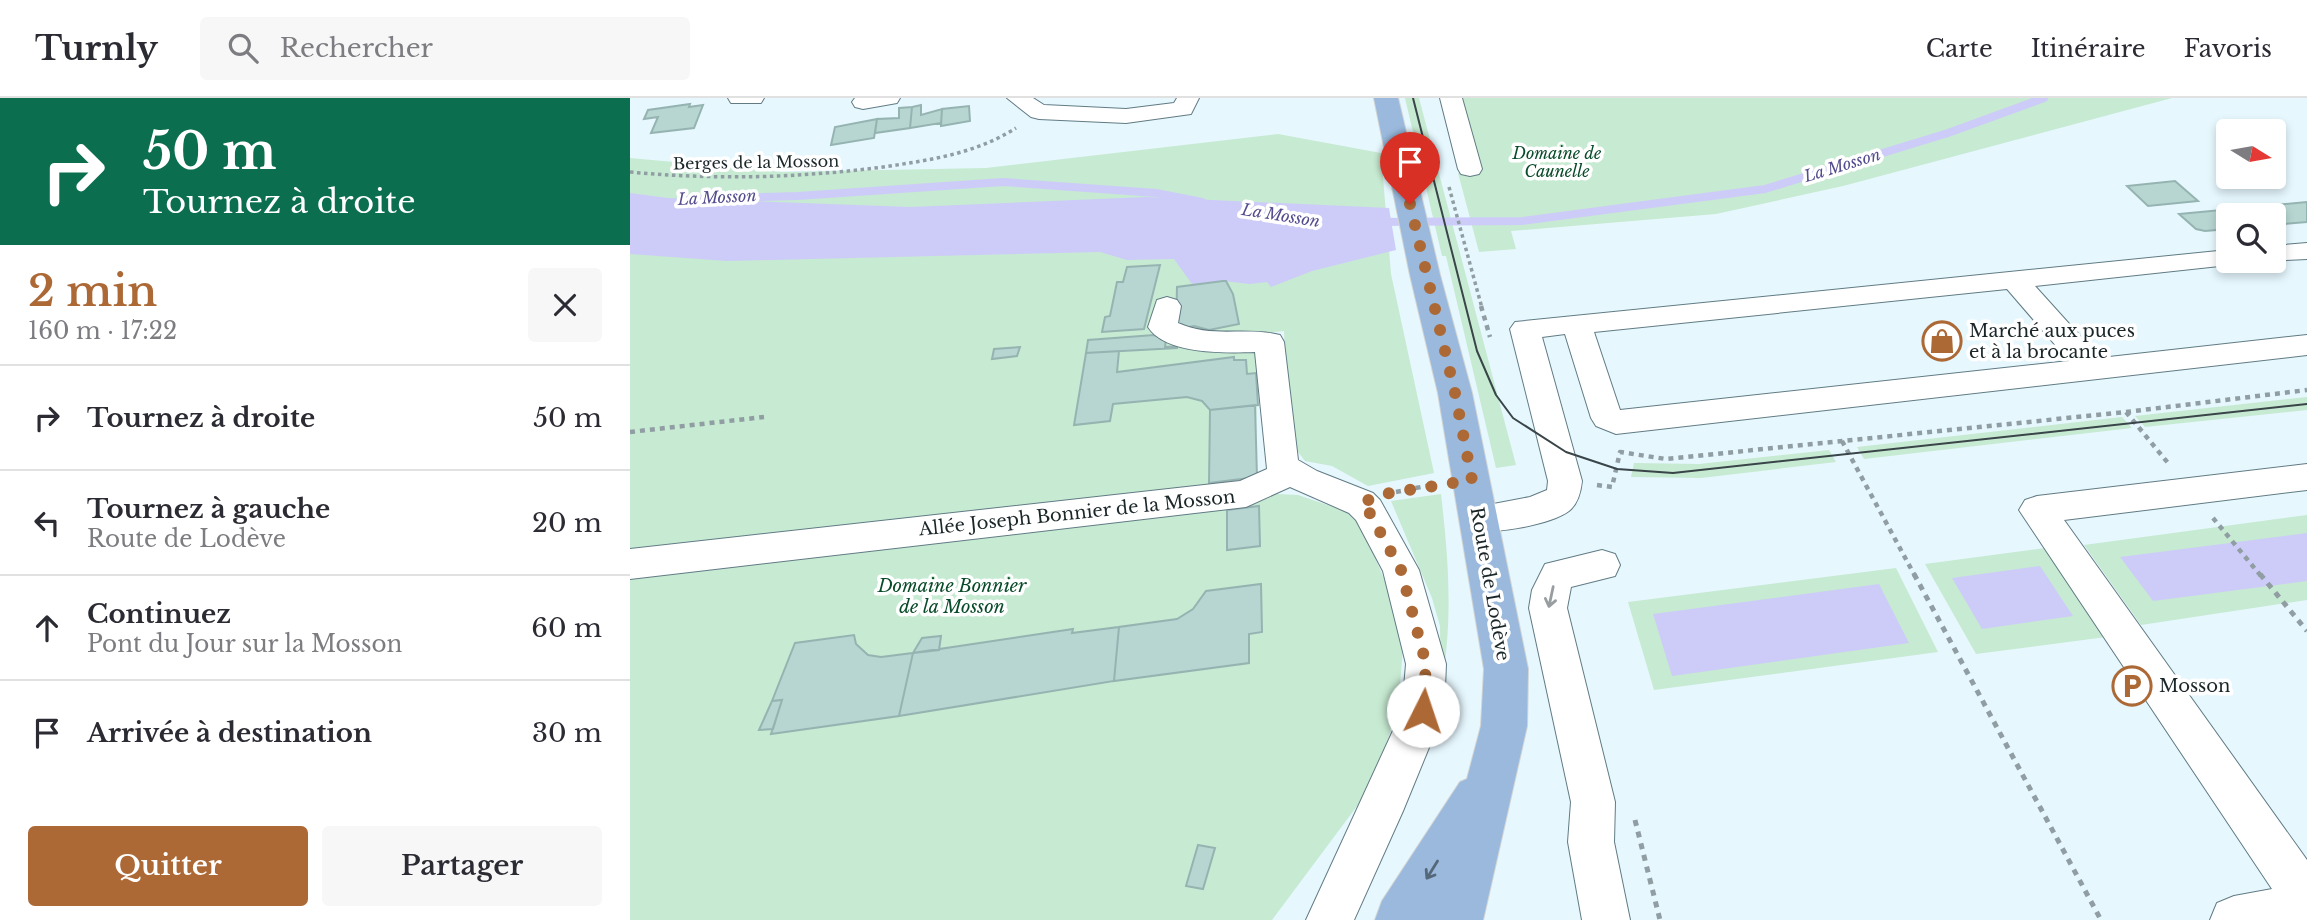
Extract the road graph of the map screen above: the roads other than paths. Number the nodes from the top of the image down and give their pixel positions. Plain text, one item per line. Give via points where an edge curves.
1 (739, 98) edge
2 (753, 98) edge
3 (889, 98) edge
4 (1018, 98) edge
5 (1188, 98) edge
6 (1386, 98) edge
7 (1451, 98) edge
8 (863, 102) dead end
9 (1470, 169) dead end
10 (2307, 251) edge
11 (2286, 253) edge
12 (2216, 259) edge
13 (2014, 279) junction
14 (1167, 306) dead end
15 (1581, 323) junction
16 (2307, 345) edge
17 (2092, 368) junction
18 (1290, 472) junction
19 (2307, 477) edge
20 (1479, 519) junction
21 (630, 564) edge
22 (1602, 565) dead end
23 (1495, 771) junction
24 (1594, 802) junction
25 (2307, 900) edge
26 (2307, 907) edge
27 (1330, 920) edge
28 (1401, 920) edge
29 (1457, 920) edge
30 (1606, 920) edge
31 (1625, 920) edge
32 (2234, 920) edge

1 - 2 street
3 - 8 street
4 - 5 street via 1039,112 1126,116 1183,109
6 - 20 main road, Route de Lodève via 1455,393
7 - 9 street
10 - 11 street
12 - 13 street
13 - 15 street
13 - 17 street
14 - 18 street via 1163,327 1189,339 1269,342 1282,466
15 - 17 street via 1579,331 1607,418 1616,422
15 - 20 street via 1525,329 1565,481 1563,494 1555,502
16 - 17 street
18 - 21 street, Allée Joseph Bonnier de la Mosson via 1246,494
18 - 27 street via 1368,510 1401,570 1426,664 1423,711
19 - 25 street via 2037,510
20 - 23 main road, Route de Lodève via 1506,669 1504,726
22 -> 24 street via 1558,575 1548,608
23 -> 28 main road, Route de Lodève
23 - 29 main road, Route de Lodève
24 - 30 street via 1591,842
24 - 31 street via 1608,838
26 - 32 street

